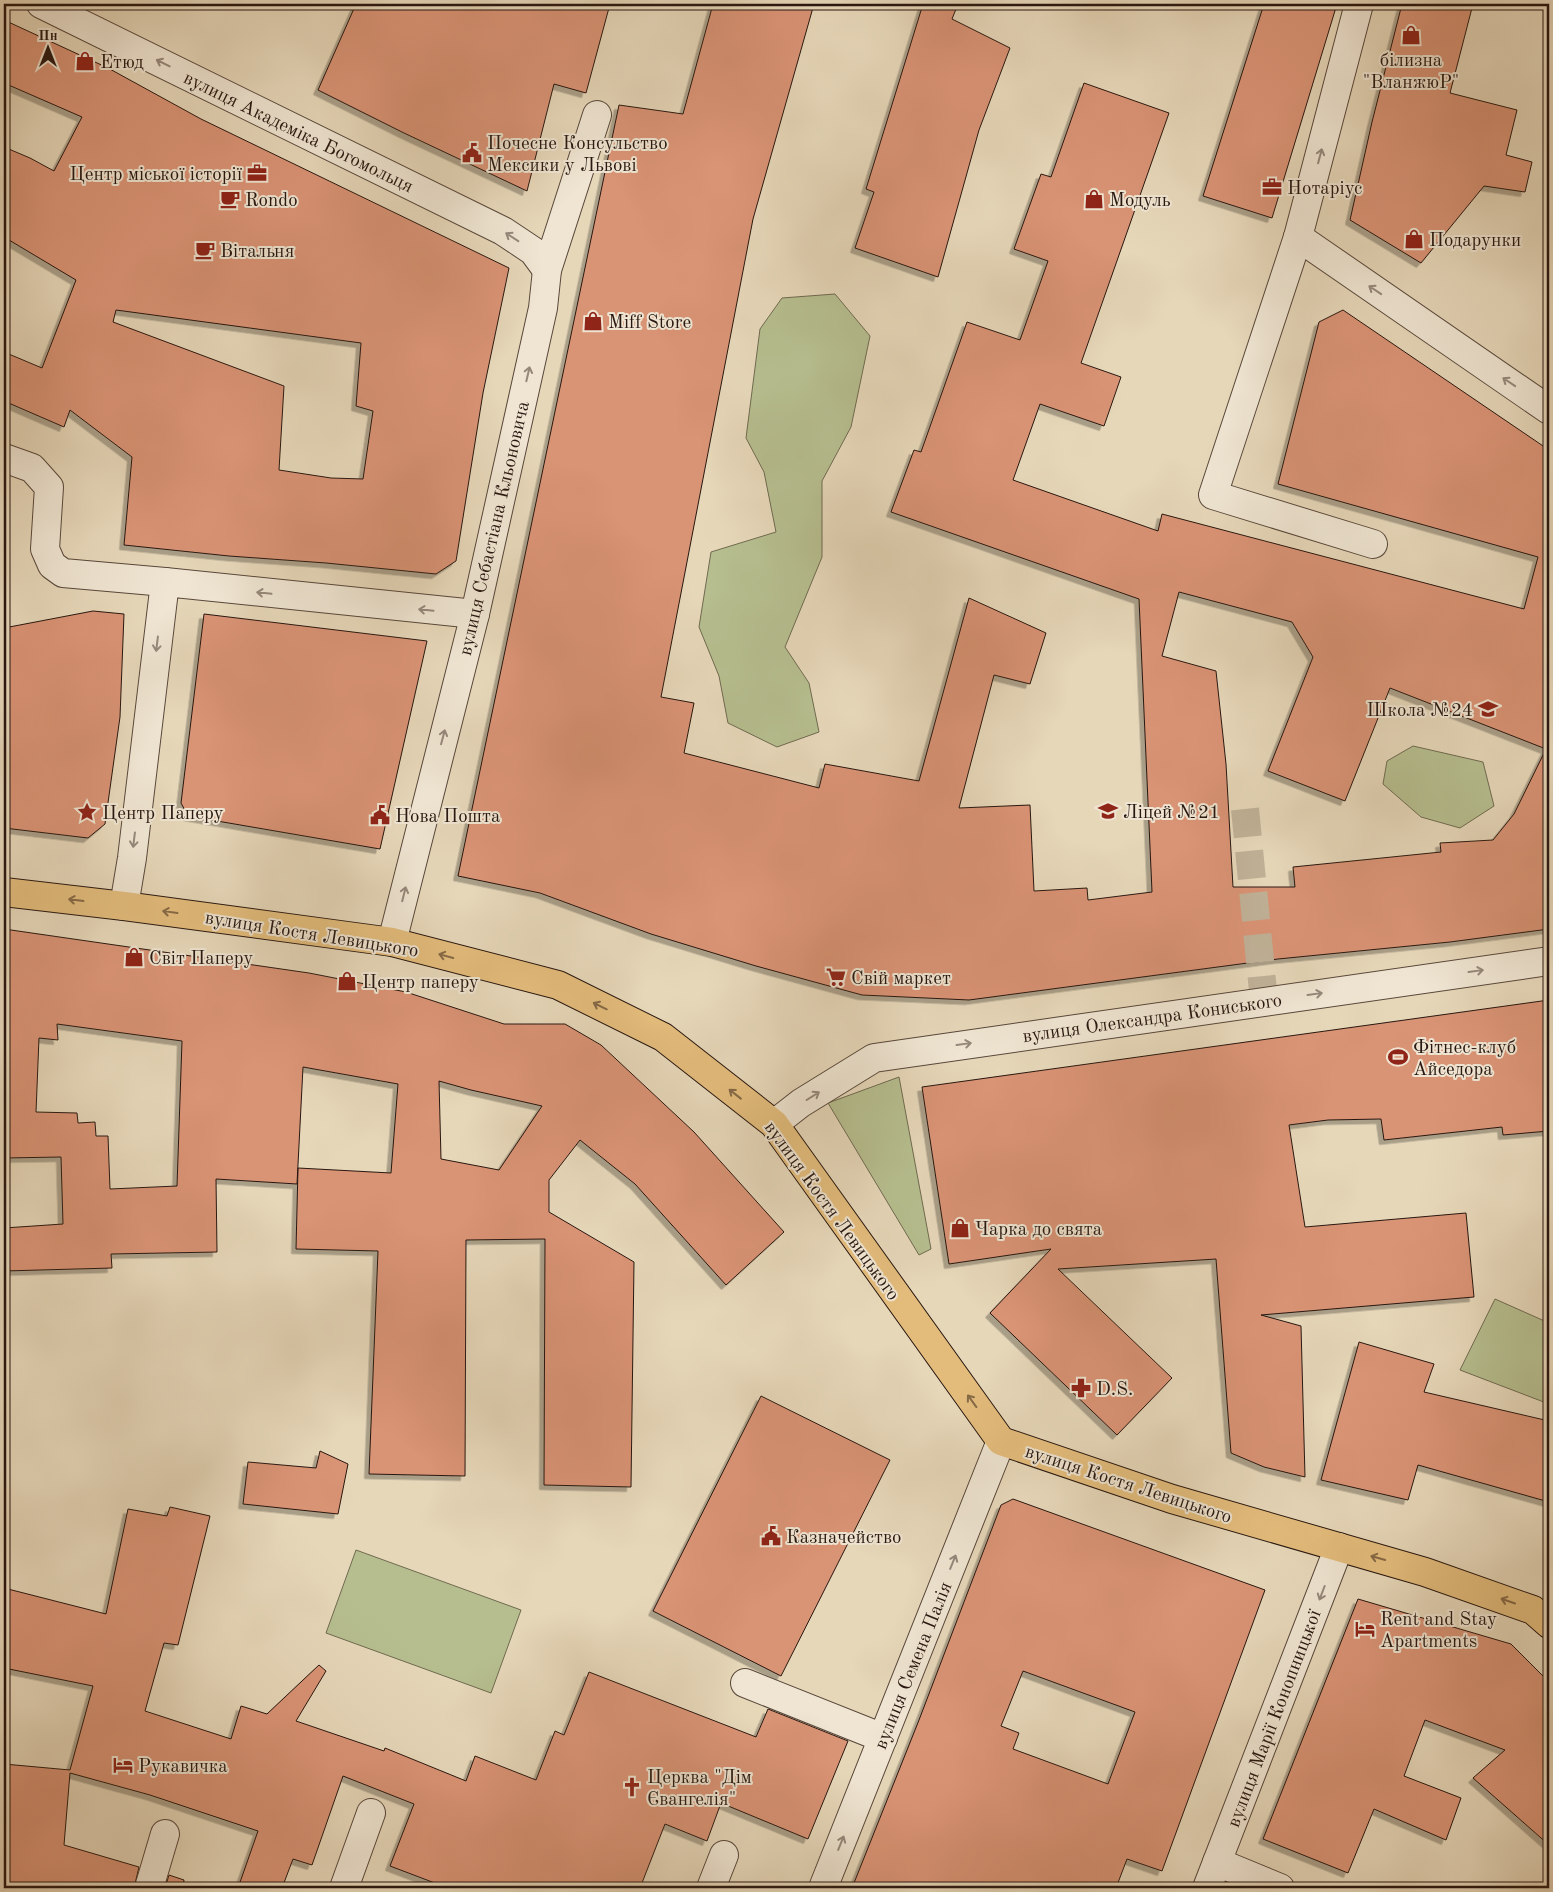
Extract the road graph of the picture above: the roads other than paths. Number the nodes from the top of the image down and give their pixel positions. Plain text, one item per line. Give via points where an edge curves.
1 (41, 4) edge
2 (1359, 4) edge
3 (597, 115) dead end
4 (1298, 237) junction
5 (547, 270) junction
6 (1549, 410) edge
7 (4, 458) edge
8 (1373, 544) dead end
9 (165, 582) junction
10 (474, 614) junction
11 (4, 892) edge
12 (124, 906) junction
13 (392, 942) junction
14 (1549, 961) edge
15 (774, 1124) junction
16 (1000, 1441) junction
17 (1339, 1547) junction
18 (1549, 1624) edge
19 (745, 1683) dead end
20 (883, 1738) junction
21 (371, 1812) dead end
22 (165, 1834) dead end
23 (724, 1856) dead end
24 (1217, 1862) junction
25 (149, 1888) edge
26 (344, 1888) edge
27 (711, 1888) edge
28 (823, 1888) edge
29 (1207, 1888) edge
30 (1280, 1888) edge

5 -> 1 street, вулиця Академіка Богомольця via 533,251 503,231
4 -> 2 street
3 - 5 street, вулиця Себастіана Кльоновича
6 -> 4 street
4 - 8 street via 1214,495
10 -> 5 street, вулиця Себастіана Кльоновича via 543,308
7 - 9 street via 32,468 49,487 45,549 52,565 63,573
10 -> 9 street
9 -> 12 street
13 -> 10 street, вулиця Себастіана Кльоновича
12 -> 11 main road, вулиця Костя Левицького
13 -> 12 main road, вулиця Костя Левицького
15 -> 13 main road, вулиця Костя Левицького via 663,1037 558,985
15 -> 14 street, вулиця Олександра Кониського via 801,1103 874,1058
16 -> 15 main road, вулиця Костя Левицького
16 - 17 main road, вулиця Костя Левицького via 1172,1499
20 -> 16 street, вулиця Семена Палія
18 -> 17 main road, вулиця Костя Левицького via 1533,1610 1425,1572
17 -> 24 street, вулиця Марії Конопницької
19 - 20 street
28 -> 20 street, вулиця Семена Палія
21 - 26 street
22 - 25 street
23 - 27 street
24 - 29 street, вулиця Марії Конопницької
24 - 30 street

